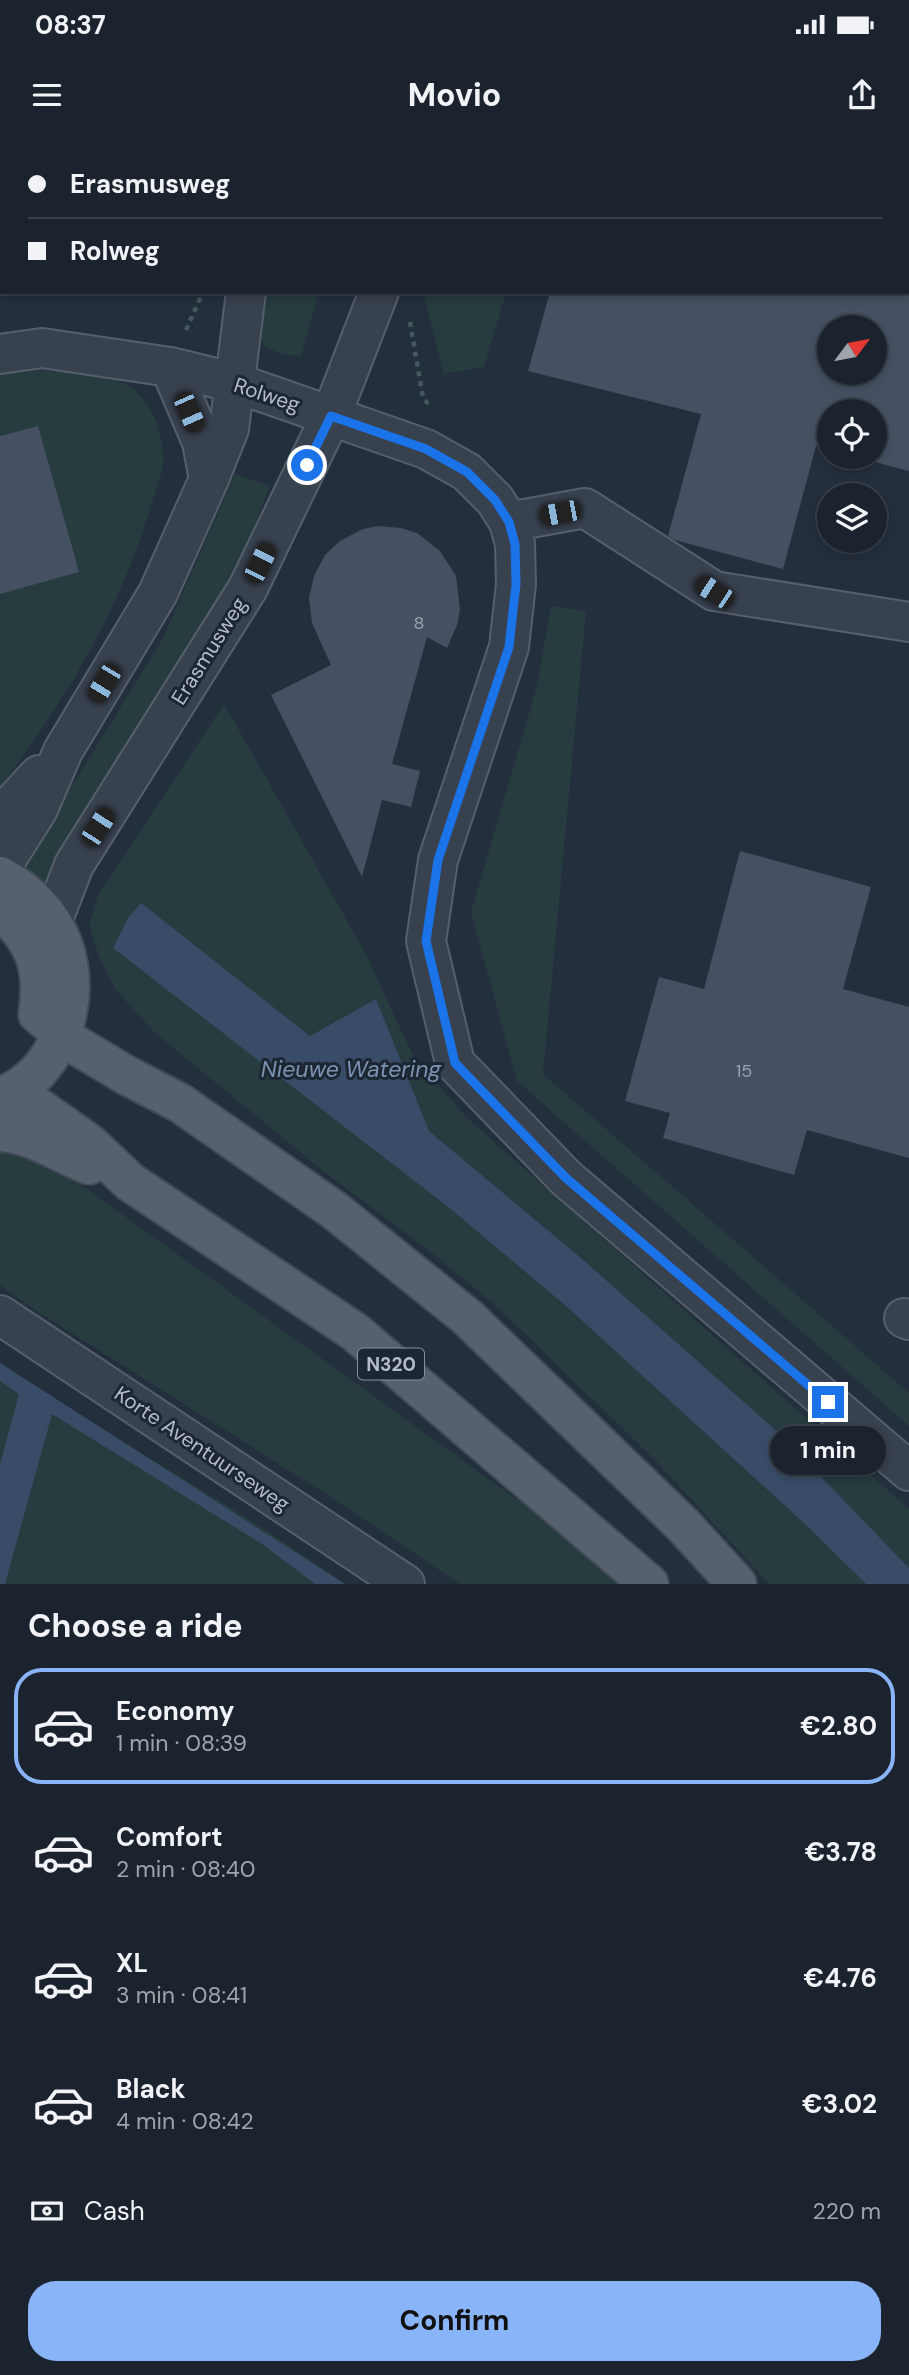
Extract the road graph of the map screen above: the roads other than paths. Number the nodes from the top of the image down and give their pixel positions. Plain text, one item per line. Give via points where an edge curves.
1 (246, 294) edge
2 (393, 303) edge
3 (0, 354) edge
4 (170, 367) junction
5 (236, 383) junction
6 (331, 416) junction
7 (209, 479) junction
8 (509, 522) junction
9 (909, 622) edge
10 (63, 751) junction
11 (0, 817) edge
12 (0, 869) edge
13 (0, 876) edge
14 (0, 910) edge
15 (52, 922) junction
16 (65, 1020) junction
17 (3, 1096) edge
18 (0, 1132) edge
19 (130, 1182) junction
20 (0, 1315) edge
21 (909, 1471) edge
22 (405, 1584) edge
23 (649, 1584) edge
24 (737, 1584) edge

1 - 5 street
2 - 6 street, Erasmusweg
3 - 4 street, Rolweg via 42,348
4 - 5 street, Rolweg
4 - 7 street via 202,442
5 - 6 street, Rolweg
5 - 7 street via 229,429
6 - 8 street, Rolweg via 426,449 467,472
6 - 15 street, Erasmusweg via 248,588 74,865
7 - 10 street via 158,593
8 - 9 street via 585,508 714,592
8 - 21 street, Rolweg via 516,584 509,647 438,860 426,941 455,1063 566,1178
10 - 11 street
10 - 12 street via 38,809
13 - 15 main road, N320 via 19,886
14 - 16 main road via 30,943 39,966 38,1014
15 - 16 main road, N320 via 68,963
16 - 17 main road, N320 via 49,1059 30,1080
16 - 24 main road via 81,1020 134,1059 180,1104 334,1210 467,1317 683,1525
17 - 19 main road, N320 via 40,1108 90,1144
18 - 19 main road, N320 via 47,1144
19 - 23 main road, N320 via 355,1332
20 - 22 street, Korte Aventuurseweg

